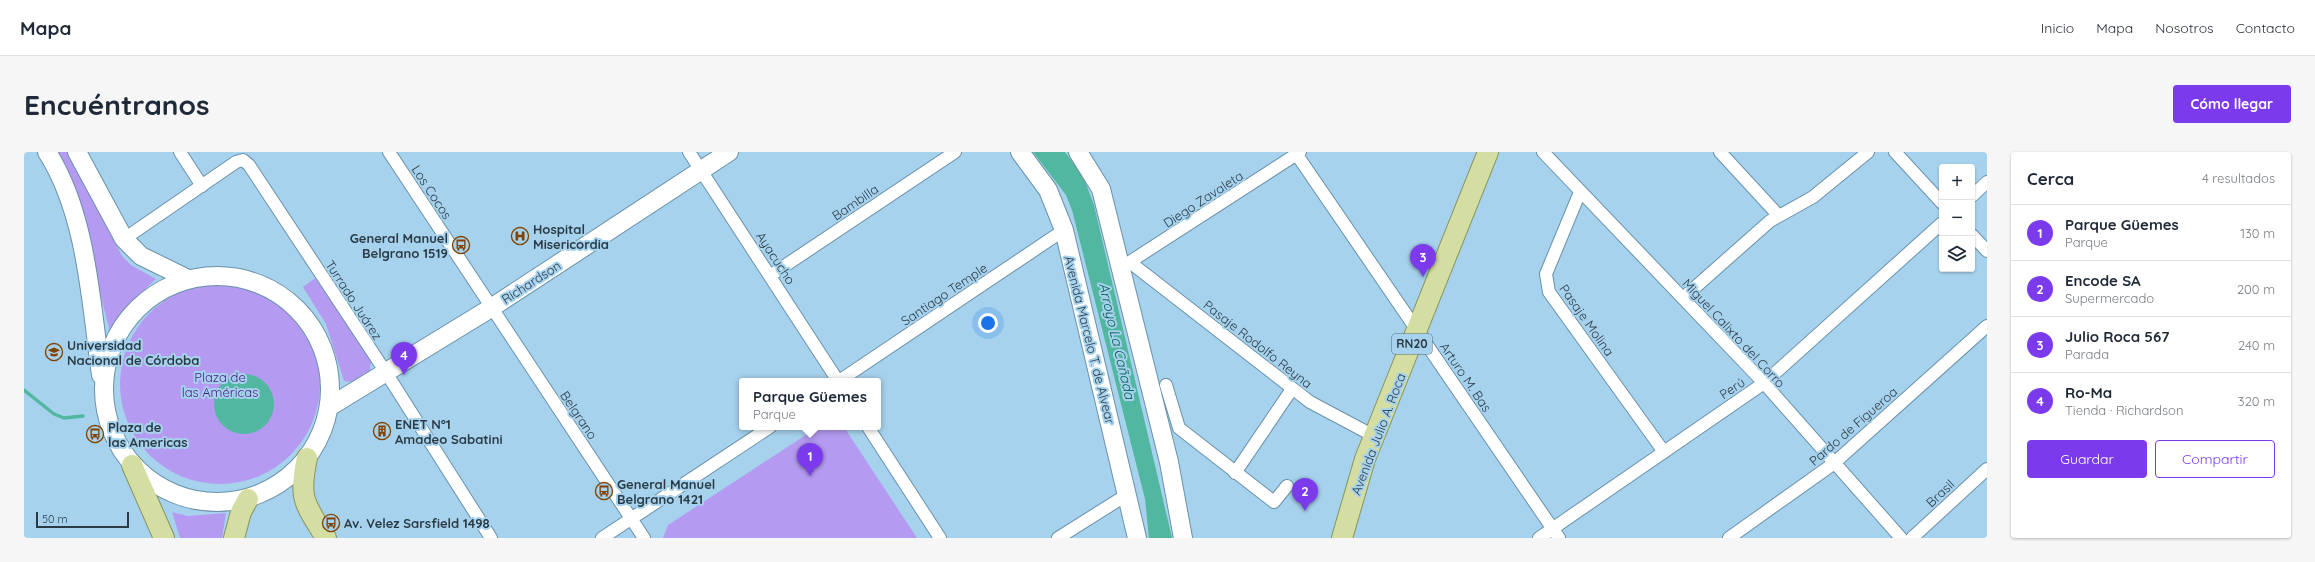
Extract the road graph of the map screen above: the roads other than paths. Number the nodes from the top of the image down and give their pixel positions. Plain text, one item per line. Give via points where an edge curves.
1 (47, 152) edge
2 (77, 152) edge
3 (180, 152) edge
4 (389, 152) edge
5 (689, 152) edge
6 (729, 152) edge
7 (955, 152) edge
8 (1020, 152) edge
9 (1078, 152) edge
10 (1488, 152) edge
11 (1543, 152) edge
12 (1720, 152) edge
13 (1868, 152) edge
14 (1895, 152) edge
15 (1297, 153) edge
16 (702, 170) junction
17 (1987, 182) edge
18 (202, 186) junction
19 (1580, 192) junction
20 (1975, 193) edge
21 (1939, 200) edge
22 (1778, 215) junction
23 (1939, 226) edge
24 (1064, 230) junction
25 (1973, 236) edge
26 (124, 239) junction
27 (1987, 251) edge
28 (1125, 265) junction
29 (771, 275) junction
30 (188, 279) junction
31 (1683, 298) junction
32 (491, 308) junction
33 (1987, 326) edge
34 (1418, 331) junction
35 (385, 371) junction
36 (836, 378) edge
37 (842, 378) edge
38 (1764, 383) junction
39 (1166, 385) dead end
40 (1292, 389) junction
41 (103, 391) junction
42 (329, 407) junction
43 (766, 430) edge
44 (870, 430) edge
45 (1374, 436) junction
46 (1664, 452) junction
47 (307, 458) junction
48 (1834, 464) junction
49 (132, 465) junction
50 (1987, 469) edge
51 (1235, 473) junction
52 (1287, 486) dead end
53 (1128, 494) junction
54 (248, 499) junction
55 (632, 519) junction
56 (1556, 533) edge
57 (164, 538) edge
58 (234, 538) edge
59 (326, 538) edge
60 (490, 538) edge
61 (602, 538) edge
62 (644, 538) edge
63 (940, 538) edge
64 (1058, 538) edge
65 (1137, 538) edge
66 (1183, 538) edge
67 (1342, 538) edge
68 (1539, 538) edge
69 (1729, 538) edge
70 (1901, 538) edge
71 (1912, 538) edge

1 - 41 main road via 65,190 78,229
2 - 26 main road
3 - 18 street
4 - 32 street, Los Cocos
5 - 16 street, Ayacucho
6 - 16 main road, Richardson
7 - 29 street, Bambilla
8 - 24 main road, Avenida Marcelo T. de Alvear via 1048,190
9 - 28 main road via 1102,189
10 - 34 main road, Avenida Julio A. Roca / RN20
11 - 19 street, Miguel Calixto del Corro
12 - 22 street
13 - 22 street via 1813,197
14 - 21 street
15 - 28 street, Diego Zavaleta
15 - 34 street, Arturo M. Bas
16 - 29 street, Ayacucho
16 - 32 main road, Richardson
17 - 20 street
18 - 26 street
18 - 35 street, Turrado Juárez via 236,162 243,160 249,165
19 - 31 street, Miguel Calixto del Corro
19 - 46 street, Pasaje Molina via 1546,274 1549,292
22 - 31 street
23 - 38 street, Perú
24 - 37 street, Santiago Temple
24 - 53 main road, Avenida Marcelo T. de Alvear
25 - 27 street
26 - 30 main road via 141,256
28 - 40 street, Pasaje Rodolfo Reyna
28 - 66 main road via 1169,462
29 - 36 street, Ayacucho
30 - 41 main road via 160,290 133,313 118,333 107,361
30 - 42 main road via 214,275 240,277 265,286 287,299 306,317 320,340 328,364 331,385
31 - 38 street, Miguel Calixto del Corro
32 - 35 main road, Richardson
32 - 55 street, Belgrano
33 - 48 street, Pardo de Figueroa
34 - 45 main road, Avenida Julio A. Roca / RN20
34 - 56 street, Arturo M. Bas
35 - 42 main road, Richardson
35 - 60 street, Turrado Juárez
38 - 46 street, Perú
38 - 48 street, Miguel Calixto del Corro
39 - 51 street via 1179,428
40 - 45 street, Pasaje Rodolfo Reyna via 1325,411
40 - 51 street
41 - 49 main road via 107,418 120,449
42 - 47 main road via 321,434
43 - 55 street
44 - 63 street
45 - 67 main road, Avenida Julio A. Roca / RN20
46 - 56 street, Perú
47 - 54 main road via 272,488
47 - 59 main road via 302,482 305,504
48 - 69 street, Pardo de Figueroa
48 - 70 street, Miguel Calixto del Corro
49 - 54 main road via 149,481 170,493 192,500 216,503
49 - 57 main road
50 - 71 street, Brasil
51 - 52 street via 1274,502
53 - 64 street
53 - 65 main road, Avenida Marcelo T. de Alvear
54 - 58 main road via 241,512
55 - 61 street
55 - 62 street, Belgrano
56 - 68 street, Perú

